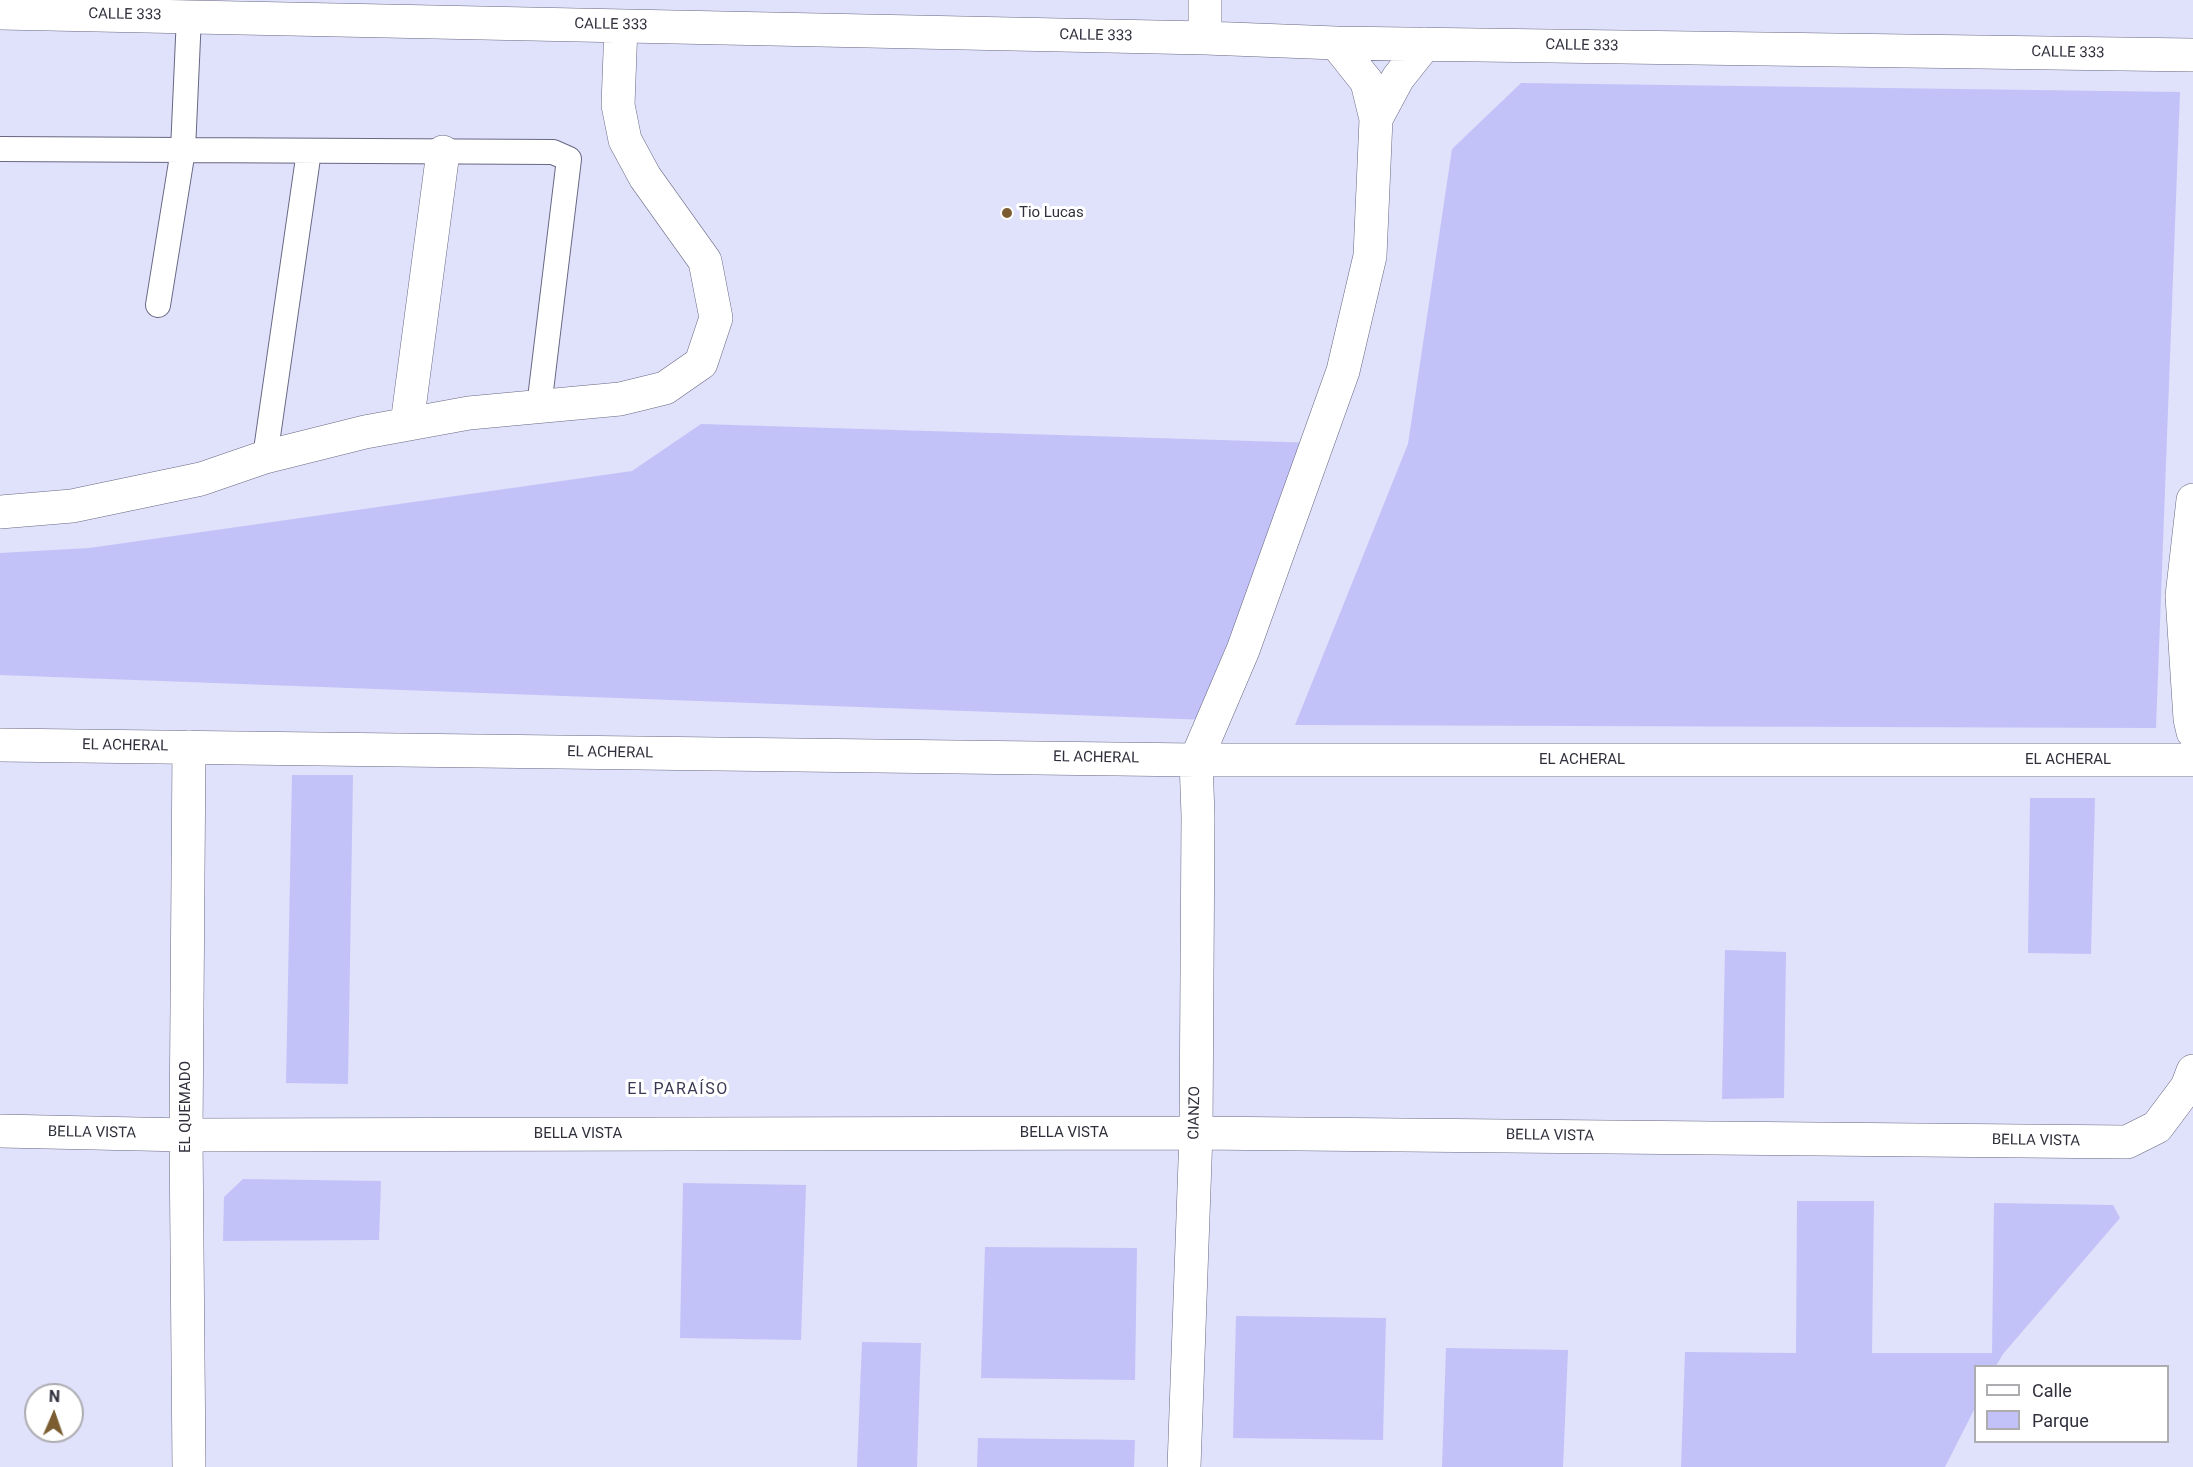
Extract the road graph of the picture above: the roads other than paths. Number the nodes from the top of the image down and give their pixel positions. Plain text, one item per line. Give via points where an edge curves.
1 (1205, 0) edge
2 (190, 8) edge
3 (0, 13) edge
4 (621, 26) junction
5 (1205, 38) junction
6 (1336, 43) junction
7 (1425, 44) junction
8 (2193, 55) edge
9 (1376, 119) junction
10 (0, 149) edge
11 (183, 150) junction
12 (309, 151) junction
13 (443, 152) junction
14 (158, 305) dead end
15 (539, 407) junction
16 (407, 424) junction
17 (265, 457) junction
18 (2193, 500) edge
19 (0, 512) edge
20 (2193, 732) edge
21 (0, 745) edge
22 (189, 747) junction
23 (1196, 760) junction
24 (2193, 760) edge
25 (2193, 1071) edge
26 (0, 1131) edge
27 (1196, 1133) junction
28 (186, 1135) junction
29 (189, 1467) edge
30 (1184, 1467) edge

1 - 5 street
2 - 3 street, CALLE 333
2 - 4 street, CALLE 333
2 - 11 lane
4 - 5 street, CALLE 333
4 - 15 street via 618,105 625,140 645,177 705,261 716,318 701,363 665,388 620,399
5 - 6 street, CALLE 333
6 - 7 street, CALLE 333
6 - 9 street via 1367,82
7 - 8 street, CALLE 333
7 - 9 street via 1398,78
9 - 23 street via 1370,256 1343,371 1243,650
10 - 11 lane
11 - 12 lane
11 - 14 lane
12 - 13 lane
12 - 17 lane
13 - 15 lane via 553,152 569,159
13 - 16 street
15 - 16 street
16 - 17 street
17 - 19 street via 201,479 72,506
18 - 20 street via 2182,596
21 - 22 street, EL ACHERAL
22 - 23 street, EL ACHERAL
22 - 28 street, EL QUEMADO
23 - 24 street, EL ACHERAL
23 - 27 street, CIANZO
25 - 27 street, BELLA VISTA via 2187,1087 2157,1127 2127,1142
26 - 28 street, BELLA VISTA
27 - 28 street, BELLA VISTA
27 - 30 street, CIANZO
28 - 29 street, EL QUEMADO

